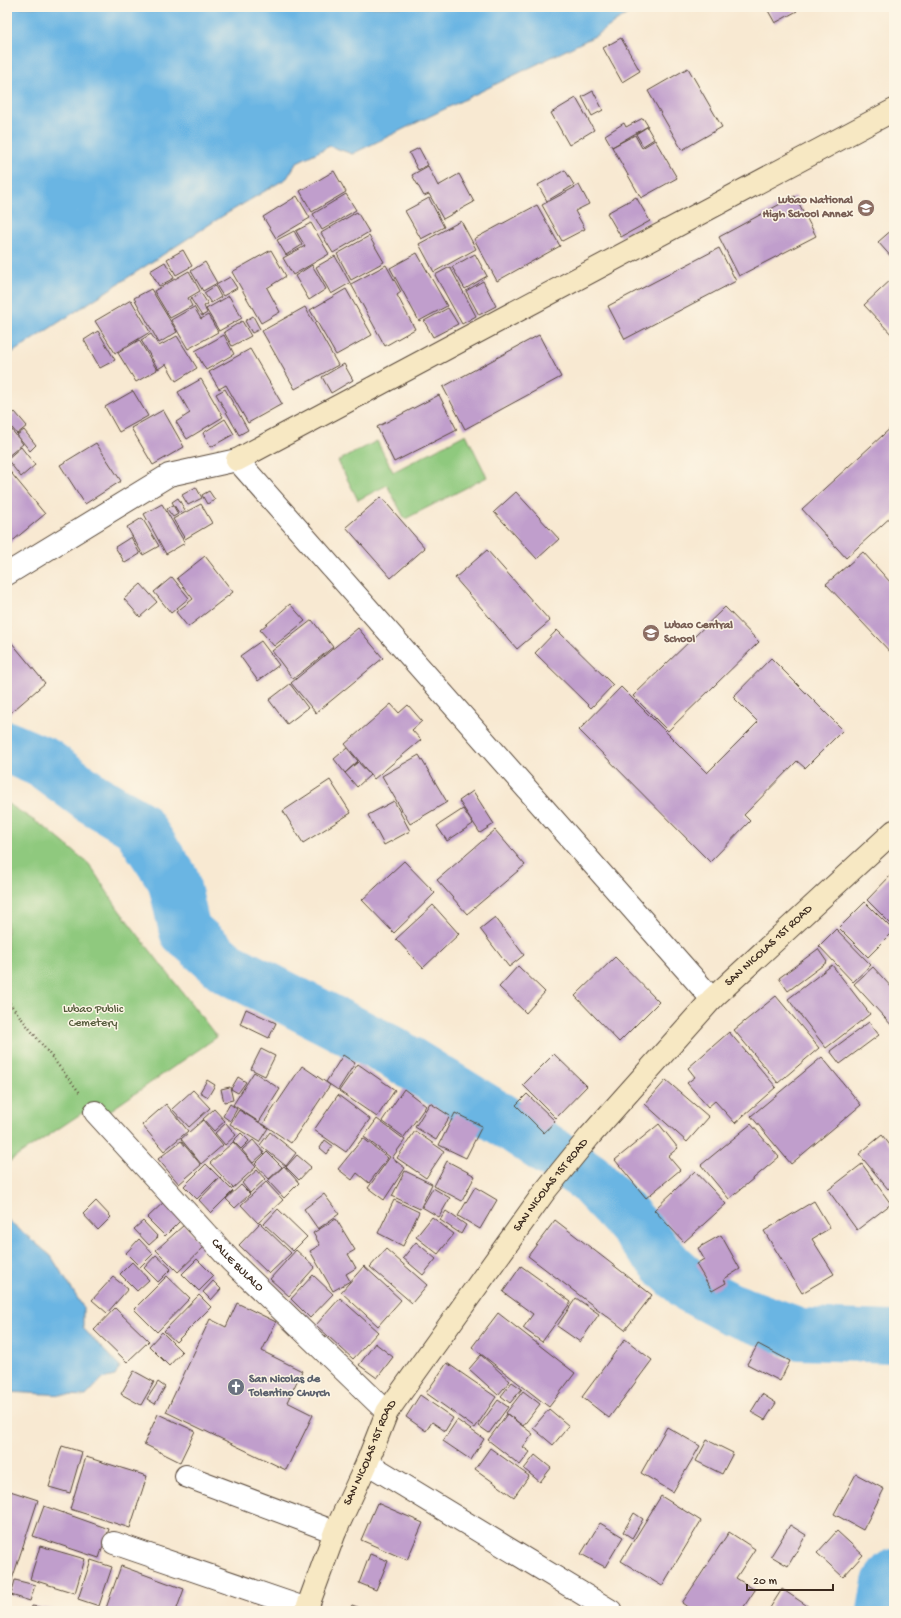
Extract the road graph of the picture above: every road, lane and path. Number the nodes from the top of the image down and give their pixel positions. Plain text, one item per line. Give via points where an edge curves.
1 (894, 110) edge
2 (237, 460) junction
3 (7, 574) edge
4 (894, 831) edge
5 (712, 999) junction
6 (7, 1000) edge
7 (95, 1112) joint
8 (387, 1412) junction
9 (366, 1463) junction
10 (186, 1476) dead end
11 (334, 1532) junction
12 (114, 1543) dead end
13 (306, 1610) edge
14 (611, 1611) edge

1 - 2 main road
2 - 3 street via 169,475
2 - 5 street
4 - 5 main road, SAN NICOLAS 1ST ROAD
5 - 8 main road, SAN NICOLAS 1ST ROAD via 589,1137 545,1191
6 - 7 path
7 - 8 street, CALLE BULALO via 231,1261
8 - 9 main road, SAN NICOLAS 1ST ROAD
9 - 11 main road, SAN NICOLAS 1ST ROAD
9 - 14 street
10 - 11 street
11 - 13 main road, SAN NICOLAS 1ST ROAD
12 - 13 street

